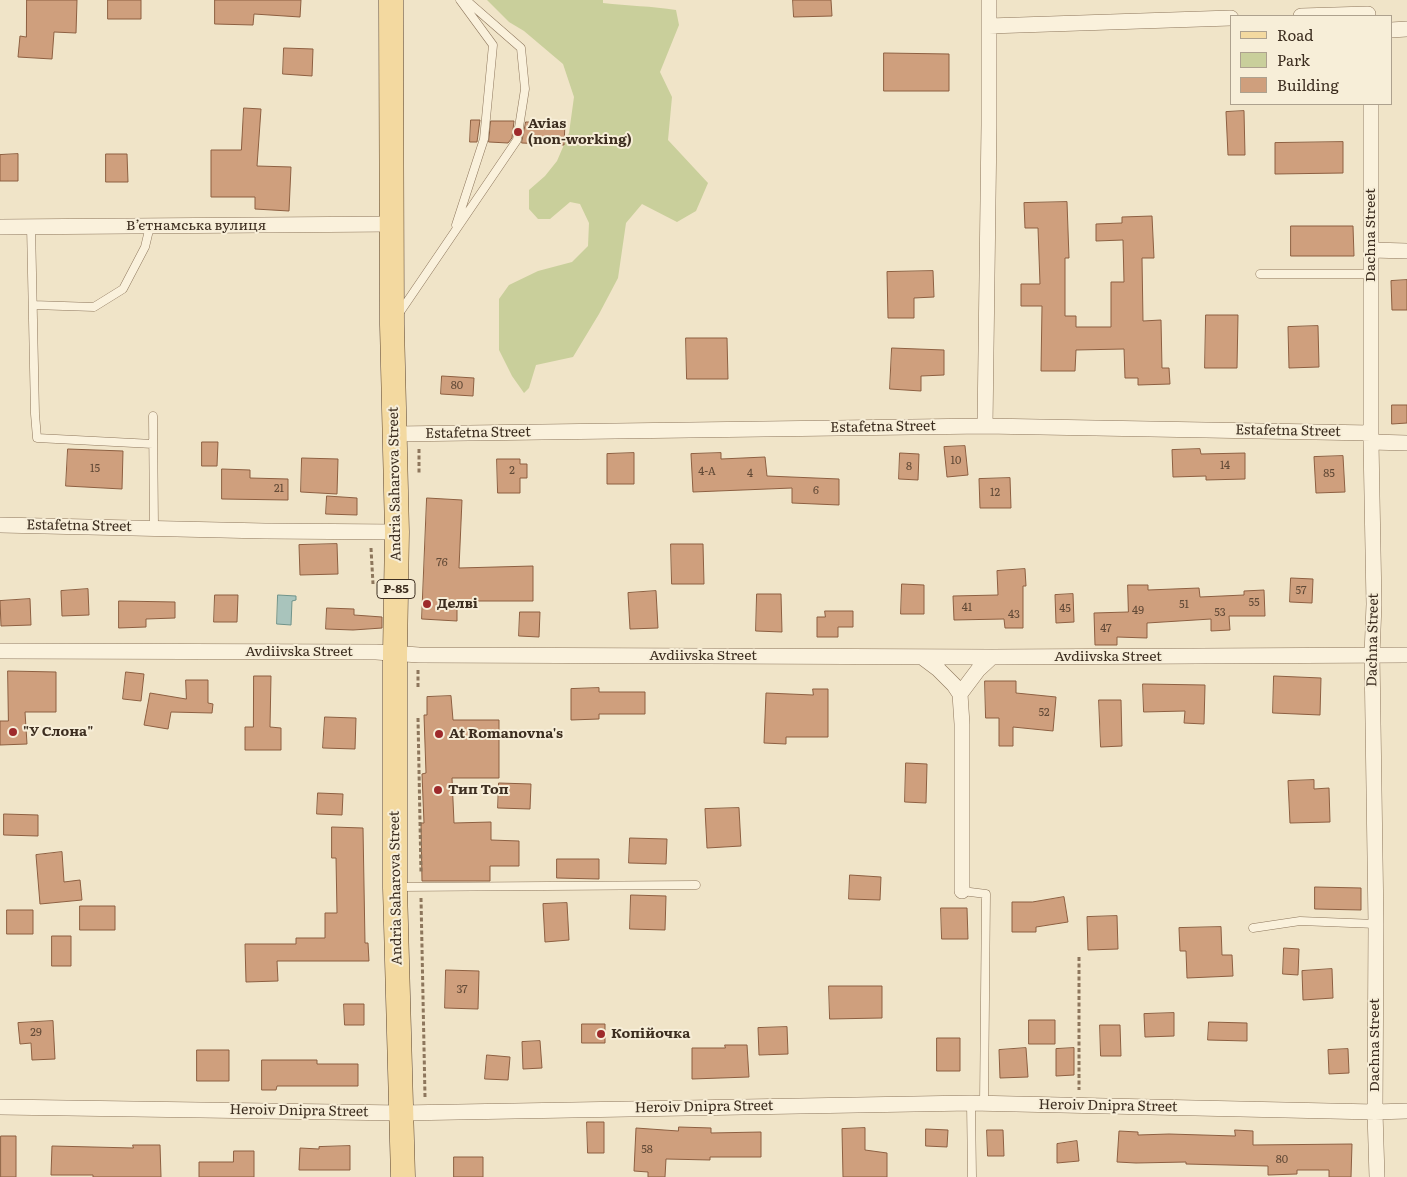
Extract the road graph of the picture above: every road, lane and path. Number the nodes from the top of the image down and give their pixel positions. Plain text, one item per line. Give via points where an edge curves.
1 (391, 0) edge
2 (460, 0) edge
3 (466, 0) edge
4 (989, 0) edge
5 (1368, 10) edge
6 (1312, 15) edge
7 (1230, 18) edge
8 (990, 26) junction
9 (1407, 29) edge
10 (1392, 30) edge
11 (1371, 105) edge
12 (393, 224) junction
13 (31, 226) junction
14 (150, 226) junction
15 (0, 227) edge
16 (454, 234) junction
17 (1372, 250) junction
18 (1407, 251) edge
19 (1260, 274) dead end
20 (1372, 274) junction
21 (32, 306) junction
22 (392, 325) junction
23 (153, 416) dead end
24 (985, 426) junction
25 (395, 434) junction
26 (1371, 437) junction
27 (1407, 443) edge
28 (154, 444) junction
29 (0, 525) edge
30 (154, 527) junction
31 (397, 532) junction
32 (0, 651) edge
33 (395, 654) junction
34 (419, 655) junction
35 (1372, 655) junction
36 (1407, 655) edge
37 (922, 657) junction
38 (992, 657) junction
39 (418, 691) dead end
40 (960, 694) junction
41 (418, 710) dead end
42 (696, 885) dead end
43 (421, 886) junction
44 (395, 888) junction
45 (962, 891) joint
46 (1376, 924) junction
47 (1253, 928) dead end
48 (1079, 957) dead end
49 (978, 1103) junction
50 (1080, 1106) junction
51 (0, 1107) edge
52 (1407, 1111) edge
53 (425, 1112) junction
54 (1374, 1112) junction
55 (401, 1113) junction
56 (403, 1177) edge
57 (972, 1177) edge
58 (1377, 1177) edge

1 - 12 main road, Andria Saharova Street / Р-85
2 - 16 lane via 493,45 484,138
3 - 16 lane via 521,48 525,89 517,140
4 - 8 street
5 - 6 street
7 - 8 street
8 - 24 street
9 - 10 street
11 - 17 street, Dachna Street
12 - 14 street, Вʼєтнамська вулиця
12 - 22 main road, Andria Saharova Street / Р-85
13 - 14 street, Вʼєтнамська вулиця
13 - 15 street, Вʼєтнамська вулиця
13 - 21 lane
14 - 21 lane via 145,247 123,289 94,306
16 - 22 lane
17 - 18 street
17 - 20 street, Dachna Street
19 - 20 lane
20 - 26 street, Dachna Street
21 - 28 lane via 38,438
22 - 25 main road, Andria Saharova Street / Р-85
23 - 28 lane
24 - 25 street, Estafetna Street
24 - 26 street, Estafetna Street
25 - 31 main road, Andria Saharova Street / Р-85
26 - 27 street, Estafetna Street
26 - 35 street, Dachna Street
28 - 30 lane
29 - 30 street, Estafetna Street
30 - 31 street, Estafetna Street
31 - 33 main road, Andria Saharova Street / Р-85
32 - 33 street, Avdiivska Street
33 - 34 street, Avdiivska Street
33 - 44 main road, Andria Saharova Street / Р-85
34 - 37 street, Avdiivska Street
34 - 39 path
35 - 36 street, Avdiivska Street
35 - 38 street, Avdiivska Street
35 - 46 street, Dachna Street
37 - 38 street, Avdiivska Street
37 - 40 street via 938,669
38 - 40 street
40 - 45 street
41 - 43 path
42 - 43 lane
43 - 44 lane
43 - 53 path
44 - 55 main road, Andria Saharova Street / Р-85
45 - 49 lane via 986,894
46 - 47 lane via 1300,920
46 - 54 street, Dachna Street
48 - 50 path
49 - 50 street, Heroiv Dnipra Street
49 - 53 street, Heroiv Dnipra Street
49 - 57 lane
50 - 54 street, Heroiv Dnipra Street
51 - 55 street, Heroiv Dnipra Street
52 - 54 street, Heroiv Dnipra Street
53 - 55 street, Heroiv Dnipra Street
54 - 58 street, Dachna Street
55 - 56 main road, Andria Saharova Street / Р-85

